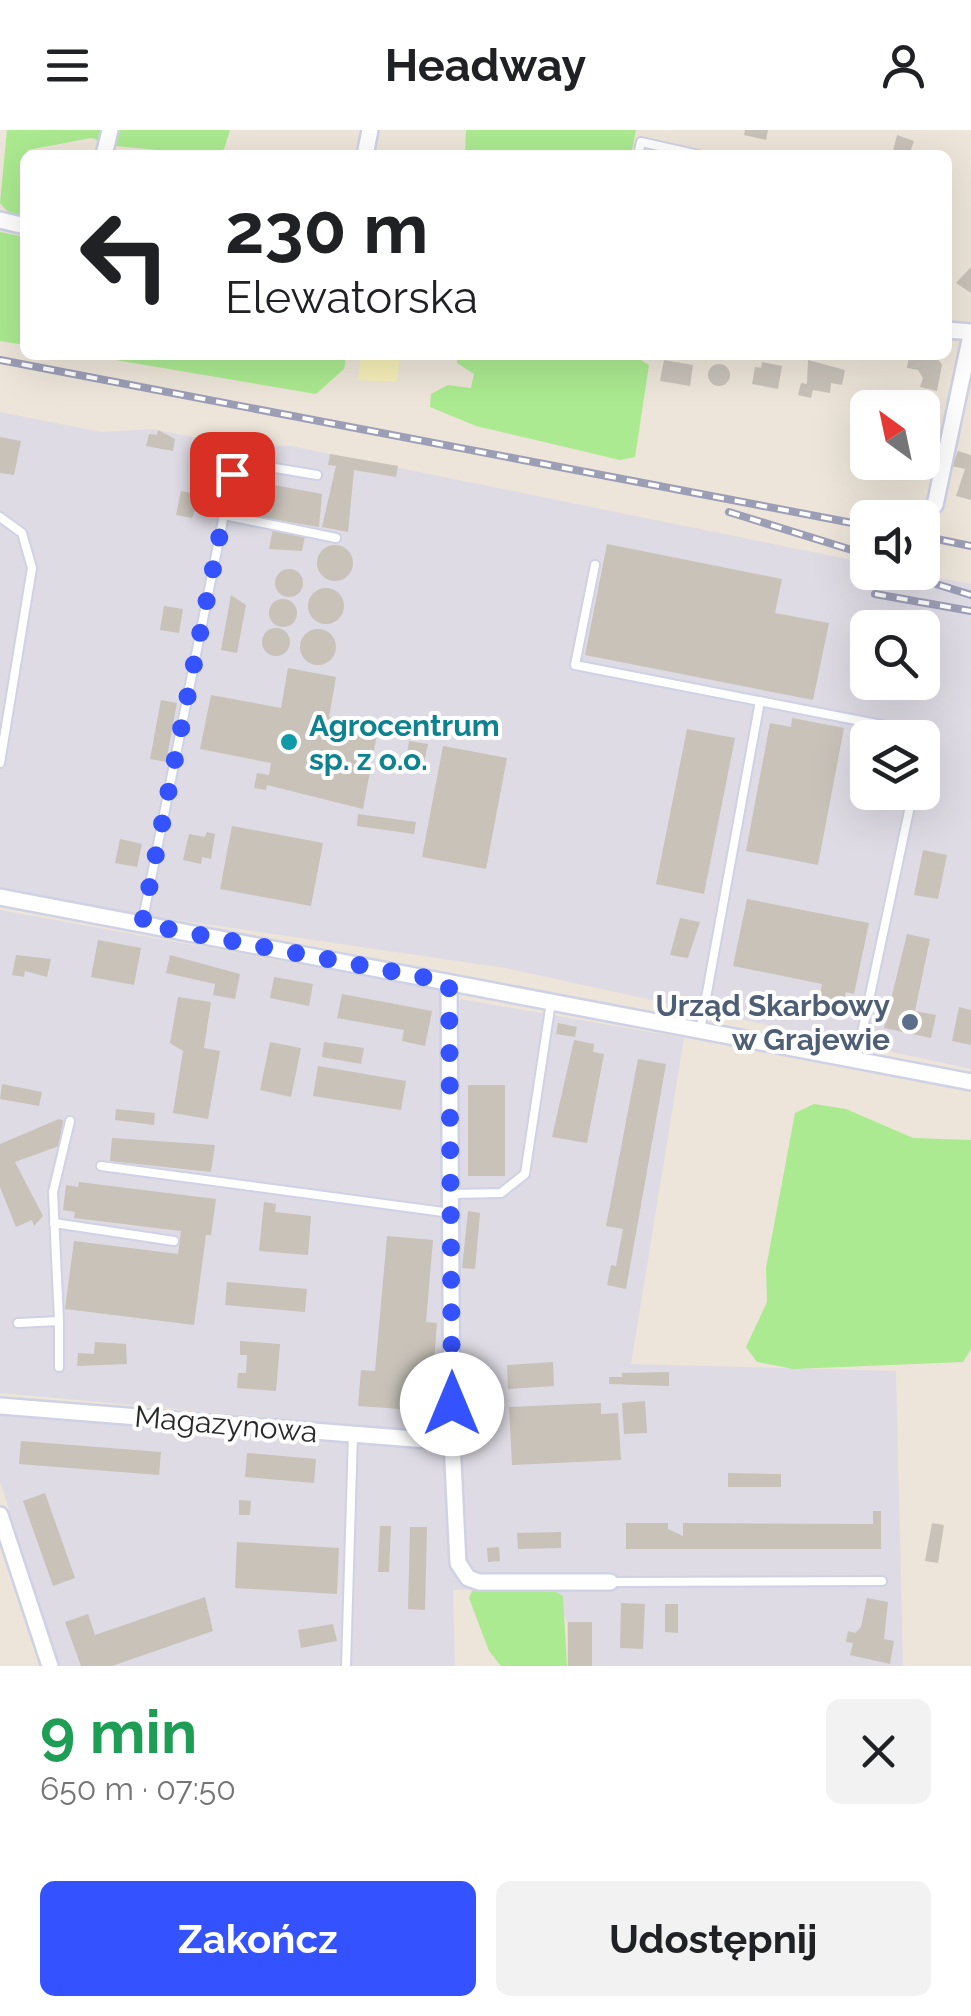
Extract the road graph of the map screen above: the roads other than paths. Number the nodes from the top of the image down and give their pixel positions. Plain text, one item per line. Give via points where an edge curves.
1 (639, 150) edge
2 (677, 150) edge
3 (971, 333) edge
4 (317, 475) dead end
5 (936, 500) edge
6 (224, 516) junction
7 (0, 517) edge
8 (336, 538) dead end
9 (595, 565) dead end
10 (760, 701) junction
11 (857, 720) edge
12 (0, 764) edge
13 (908, 810) edge
14 (0, 896) edge
15 (142, 924) junction
16 (449, 982) junction
17 (551, 1002) junction
18 (700, 1031) junction
19 (856, 1061) junction
20 (971, 1082) edge
21 (70, 1120) dead end
22 (102, 1166) dead end
23 (451, 1194) junction
24 (451, 1213) junction
25 (54, 1223) junction
26 (174, 1241) dead end
27 (59, 1321) junction
28 (18, 1323) dead end
29 (58, 1367) dead end
30 (0, 1406) edge
31 (352, 1434) junction
32 (452, 1442) junction
33 (0, 1515) edge
34 (882, 1581) dead end
35 (610, 1582) joint
36 (50, 1666) edge
37 (346, 1666) edge

1 - 2 lane via 641,142
3 - 5 street
4 - 6 lane via 244,465 231,478
6 - 8 lane
6 - 15 lane
7 - 12 lane via 22,533 32,568
9 - 10 lane via 574,665
10 - 11 lane
10 - 18 lane
13 - 19 lane
14 - 15 street
15 - 16 street
16 - 17 street
16 - 23 street
17 - 18 street
17 - 23 lane via 525,1174 502,1194
18 - 19 street
19 - 20 street
21 - 25 lane via 53,1192
22 - 24 lane
23 - 24 street
24 - 32 street
25 - 26 lane
25 - 27 lane
27 - 28 lane
27 - 29 lane
30 - 31 street, Magazynowa
31 - 32 street, Magazynowa
31 - 37 lane
32 - 35 street via 457,1555 468,1578
33 - 36 street
34 - 35 lane

